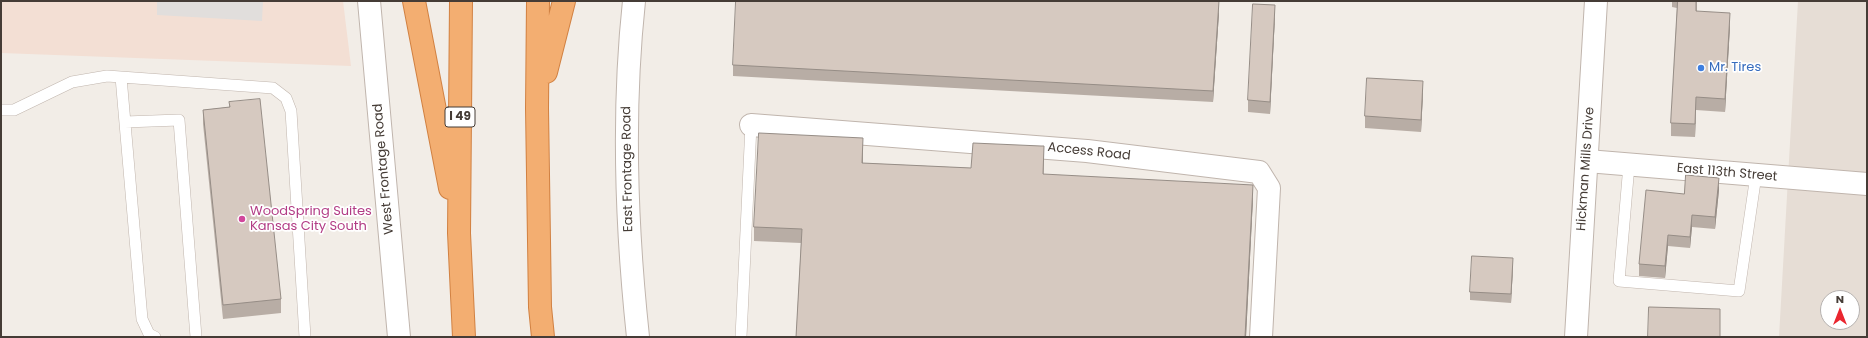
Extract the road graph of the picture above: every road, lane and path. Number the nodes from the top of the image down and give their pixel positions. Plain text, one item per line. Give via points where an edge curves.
1 (369, 1) edge
2 (414, 1) edge
3 (462, 1) edge
4 (538, 1) edge
5 (564, 1) edge
6 (634, 1) edge
7 (1596, 1) edge
8 (121, 77) junction
9 (537, 108) junction
10 (1, 110) edge
11 (125, 122) junction
12 (751, 125) joint
13 (1587, 161) junction
14 (1628, 165) junction
15 (1756, 175) junction
16 (1867, 184) edge
17 (459, 233) junction
18 (155, 337) edge
19 (196, 337) edge
20 (305, 337) edge
21 (399, 337) edge
22 (464, 337) edge
23 (543, 337) edge
24 (638, 337) edge
25 (741, 337) edge
26 (1261, 337) edge
27 (1576, 337) edge

1 - 21 street, West Frontage Road
2 - 17 highway
3 - 17 highway, I 49
4 - 9 highway
5 - 9 highway
6 - 24 street, East Frontage Road via 625,133 630,267
7 - 13 street, Hickman Mills Drive
8 - 10 lane via 107,76 72,82 14,110
8 - 11 lane
8 - 20 lane via 273,88 286,98 291,111
9 - 23 highway via 540,307
11 - 18 lane via 142,320 149,334
11 - 19 lane via 179,120
12 - 25 lane
12 - 26 street, Access Road via 1087,151 1259,172 1268,188
13 - 14 street, East 113th Street
13 - 27 street, Hickman Mills Drive
14 - 15 street, East 113th Street
14 - 15 lane via 1619,281 1738,291
15 - 16 street, East 113th Street
17 - 22 highway, I 49

